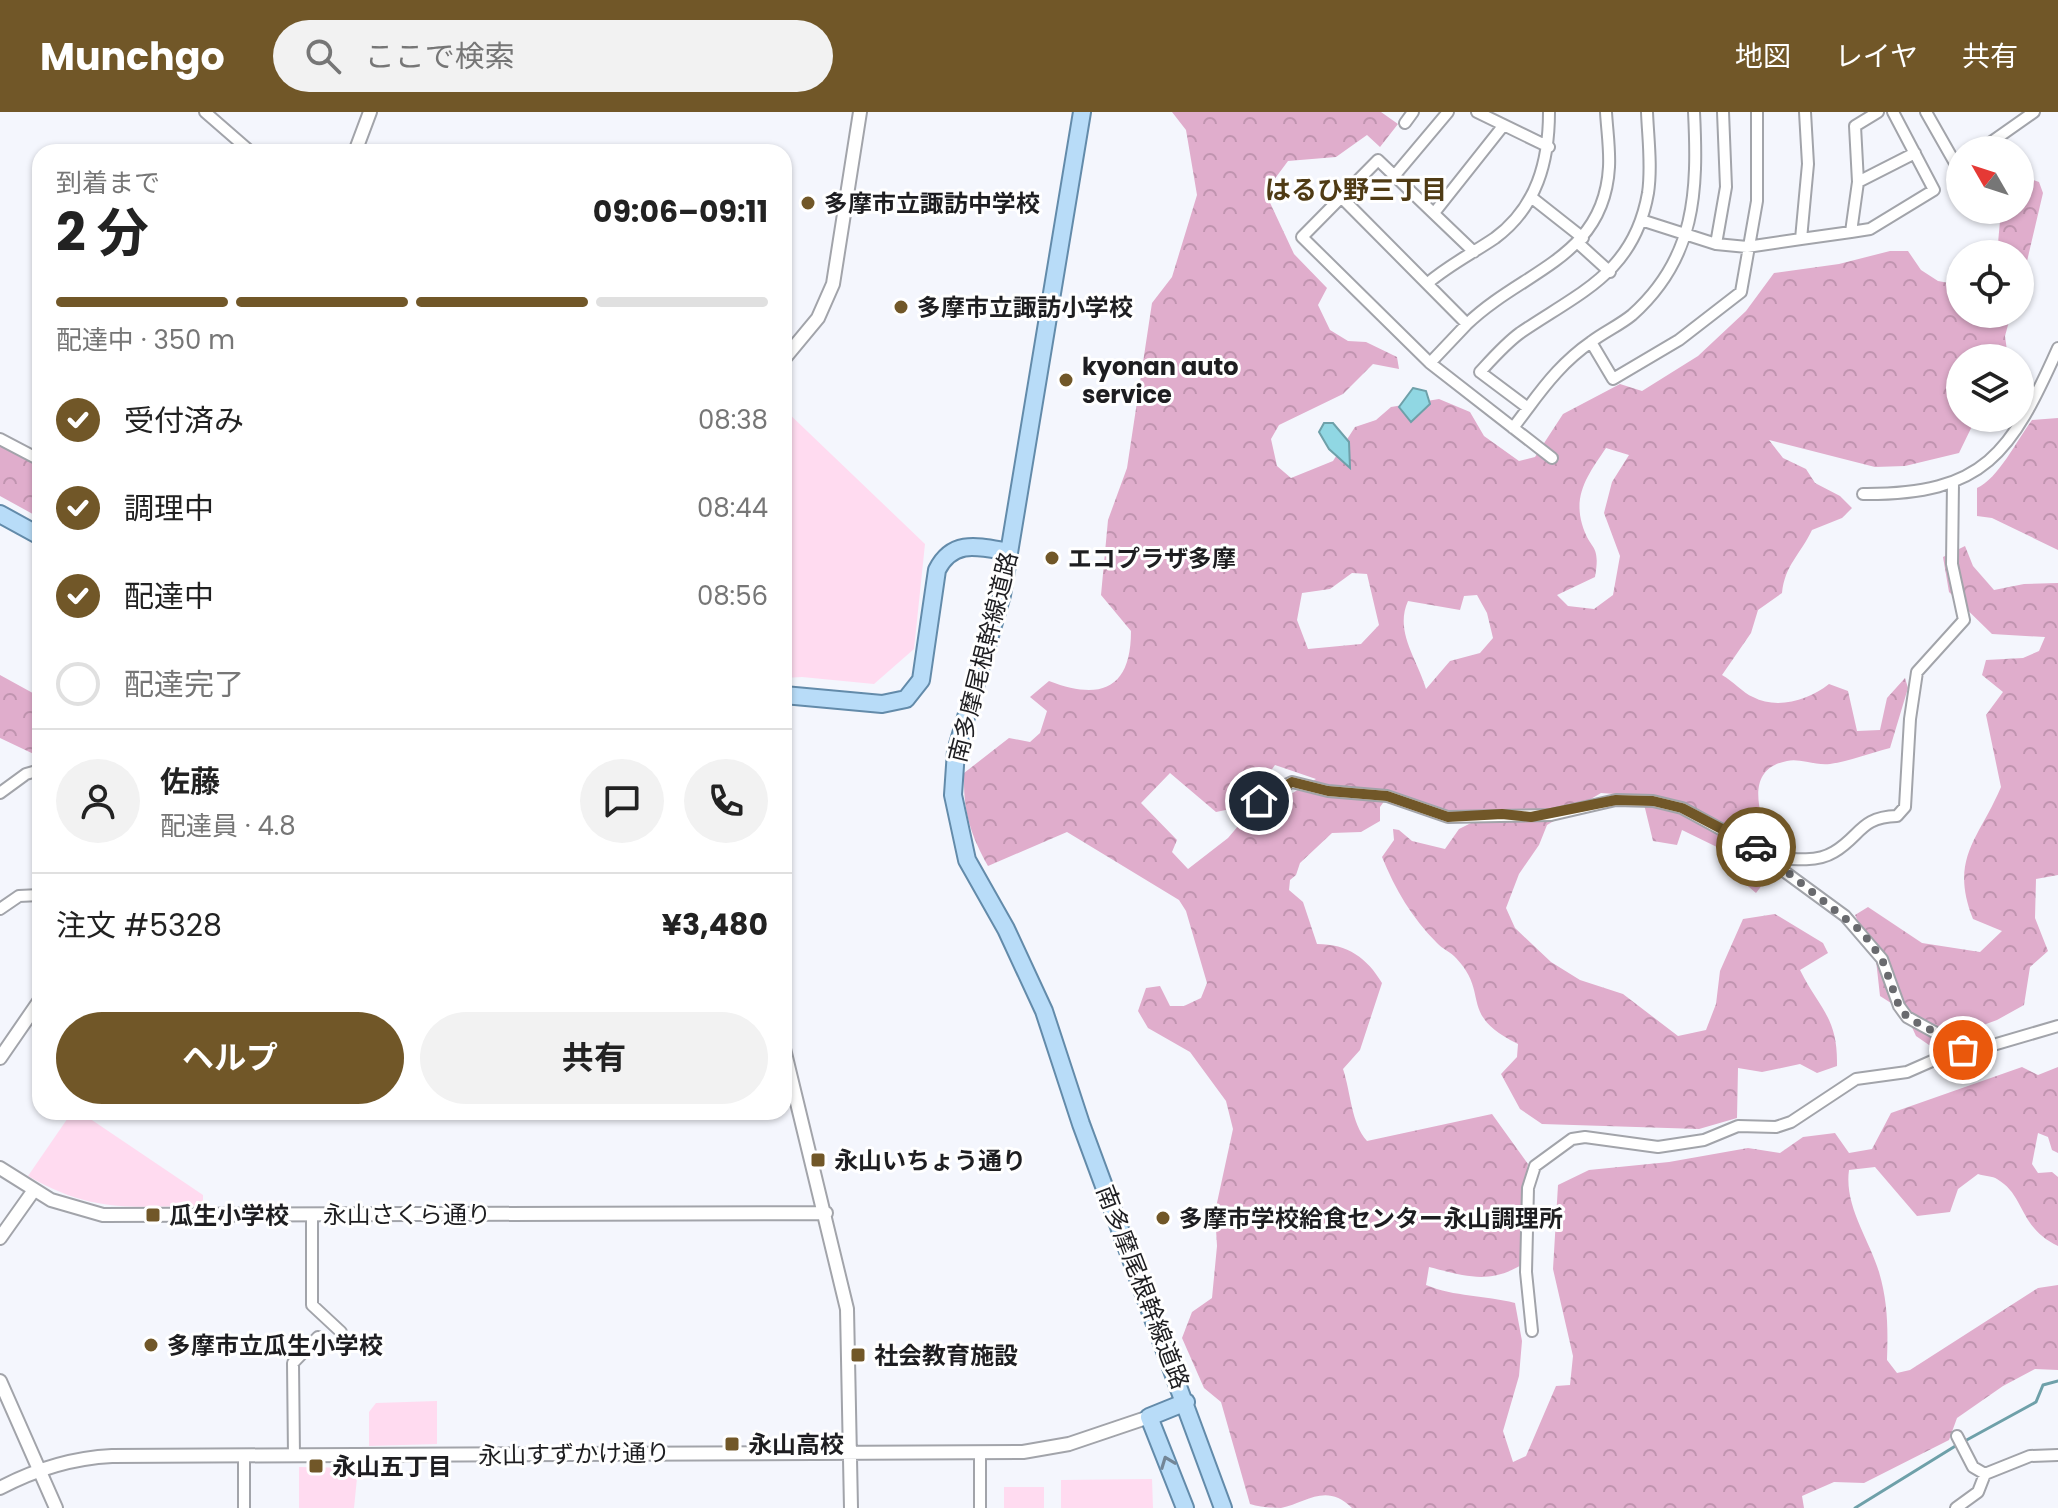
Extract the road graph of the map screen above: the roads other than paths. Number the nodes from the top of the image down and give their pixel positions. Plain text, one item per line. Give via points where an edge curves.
1 (205, 112) edge
2 (370, 112) edge
3 (860, 112) edge
4 (1082, 112) edge
5 (1413, 112) edge
6 (1448, 112) edge
7 (1477, 112) edge
8 (1549, 112) edge
9 (1606, 112) edge
10 (1647, 112) edge
11 (1694, 112) edge
12 (1723, 112) edge
13 (1757, 112) edge
14 (1805, 112) edge
15 (1878, 112) edge
16 (1893, 112) edge
17 (2034, 112) edge
18 (1929, 113) edge
19 (1405, 123) dead end
20 (1503, 126) junction
21 (2000, 136) edge
22 (242, 144) edge
23 (358, 144) edge
24 (1946, 146) edge
25 (1549, 147) junction
26 (1915, 153) junction
27 (1395, 175) junction
28 (1858, 182) junction
29 (1531, 197) junction
30 (1342, 198) junction
31 (1434, 213) junction
32 (1641, 220) junction
33 (1851, 232) junction
34 (1684, 235) junction
35 (1801, 239) junction
36 (1581, 241) junction
37 (1716, 244) junction
38 (1747, 247) junction
39 (1474, 252) junction
40 (1610, 272) junction
41 (1428, 283) junction
42 (1467, 324) junction
43 (1591, 342) junction
44 (2058, 348) edge
45 (792, 349) edge
46 (1430, 363) junction
47 (1528, 408) junction
48 (1513, 428) junction
49 (0, 439) edge
50 (32, 456) edge
51 (1552, 458) dead end
52 (1953, 483) junction
53 (1863, 494) dead end
54 (0, 514) edge
55 (32, 532) edge
56 (1009, 552) junction
57 (792, 696) edge
58 (32, 772) edge
59 (0, 793) edge
60 (1243, 816) dead end
61 (1772, 857) junction
62 (32, 895) edge
63 (0, 909) edge
64 (32, 1012) edge
65 (2058, 1026) edge
66 (1967, 1050) junction
67 (0, 1058) edge
68 (792, 1080) edge
69 (0, 1168) edge
70 (34, 1190) junction
71 (826, 1213) junction
72 (312, 1214) junction
73 (0, 1238) edge
74 (1532, 1331) dead end
75 (341, 1332) dead end
76 (318, 1337) dead end
77 (0, 1381) edge
78 (1186, 1402) junction
79 (1149, 1417) junction
80 (1957, 1436) dead end
81 (980, 1452) junction
82 (852, 1453) junction
83 (2058, 1455) edge
84 (244, 1456) junction
85 (294, 1456) junction
86 (39, 1469) junction
87 (1985, 1474) junction
88 (0, 1488) edge
89 (56, 1508) edge
90 (244, 1508) edge
91 (851, 1508) edge
92 (980, 1508) edge
93 (1185, 1508) edge
94 (1223, 1508) edge
95 (1233, 1508) edge
96 (1956, 1508) edge

1 - 22 street
2 - 23 street
3 - 45 street via 833,284 818,318
4 - 56 main road, 南多摩尾根幹線道路
5 - 19 street
6 - 27 street
7 - 20 street
8 - 25 street
9 - 36 street via 1606,190 1593,226
10 - 32 street via 1650,173
11 - 34 street via 1696,187
12 - 37 street via 1726,187
13 - 38 street via 1757,201
14 - 35 street via 1808,164
15 - 28 street via 1855,126
16 - 26 street
17 - 21 street
18 - 24 street
20 - 25 street
20 - 31 street
25 - 29 street
26 - 28 street
26 - 33 street via 1934,190 1870,229
27 - 30 street via 1378,160
27 - 31 street
28 - 33 street
29 - 36 street
29 - 39 street via 1518,217
30 - 41 street
30 - 46 street via 1302,237
31 - 39 street
32 - 34 street
32 - 40 street
33 - 35 street
34 - 37 street
34 - 43 street via 1675,259 1646,300
35 - 38 street
36 - 40 street
36 - 42 street
37 - 38 street
38 - 43 street via 1741,292 1679,340 1613,379
39 - 41 street
40 - 47 street via 1516,335 1480,372
41 - 42 street
42 - 46 street
43 - 47 street via 1559,367
44 - 52 street via 2031,405 1999,450
46 - 48 street
47 - 48 street
48 - 51 street
49 - 50 street
52 - 53 street via 1931,491
52 - 61 street via 1952,564 1964,620 1917,672 1905,807 1897,816 1878,816 1861,826 1834,853
54 - 55 main road
56 - 57 main road via 958,547 942,559 921,680 906,699 882,704
56 - 78 main road, 南多摩尾根幹線道路 via 998,618 956,751 956,817 972,872 1044,1011
58 - 59 street
60 - 61 street via 1269,793 1292,782 1387,796 1448,817 1531,817 1592,803 1636,800 1682,808
61 - 66 street via 1862,932 1882,959 1907,1017
62 - 63 street via 19,896
64 - 67 street
65 - 66 street
66 - 74 street via 1907,1072 1856,1079 1776,1127 1738,1126 1704,1140 1658,1147 1585,1137 1554,1150 1535,1166 1528,1188 1526,1272
68 - 71 street
69 - 70 street, 永山さくら通り
70 - 72 street, 永山さくら通り via 61,1205 103,1215
70 - 73 street
71 - 72 street, 永山さくら通り
71 - 82 street via 847,1309
72 - 75 street via 312,1305
76 - 85 street via 293,1363
77 - 86 street
78 - 79 main road, 南多摩尾根幹線道路
78 - 94 main road, 南多摩尾根幹線道路
78 - 95 main road, 南多摩尾根幹線道路
79 - 81 street, 永山すずかけ通り via 1069,1444
93 -> 79 main road
80 - 87 street via 1973,1467
81 - 82 street, 永山すずかけ通り
81 - 92 street
82 - 85 street, 永山すずかけ通り
82 - 91 street
83 - 87 street via 2030,1456
84 - 85 street, 永山すずかけ通り
84 - 86 street, 永山すずかけ通り via 88,1457
84 - 90 street
86 - 88 street, 永山すずかけ通り
86 - 89 street
87 - 96 street via 1978,1492

